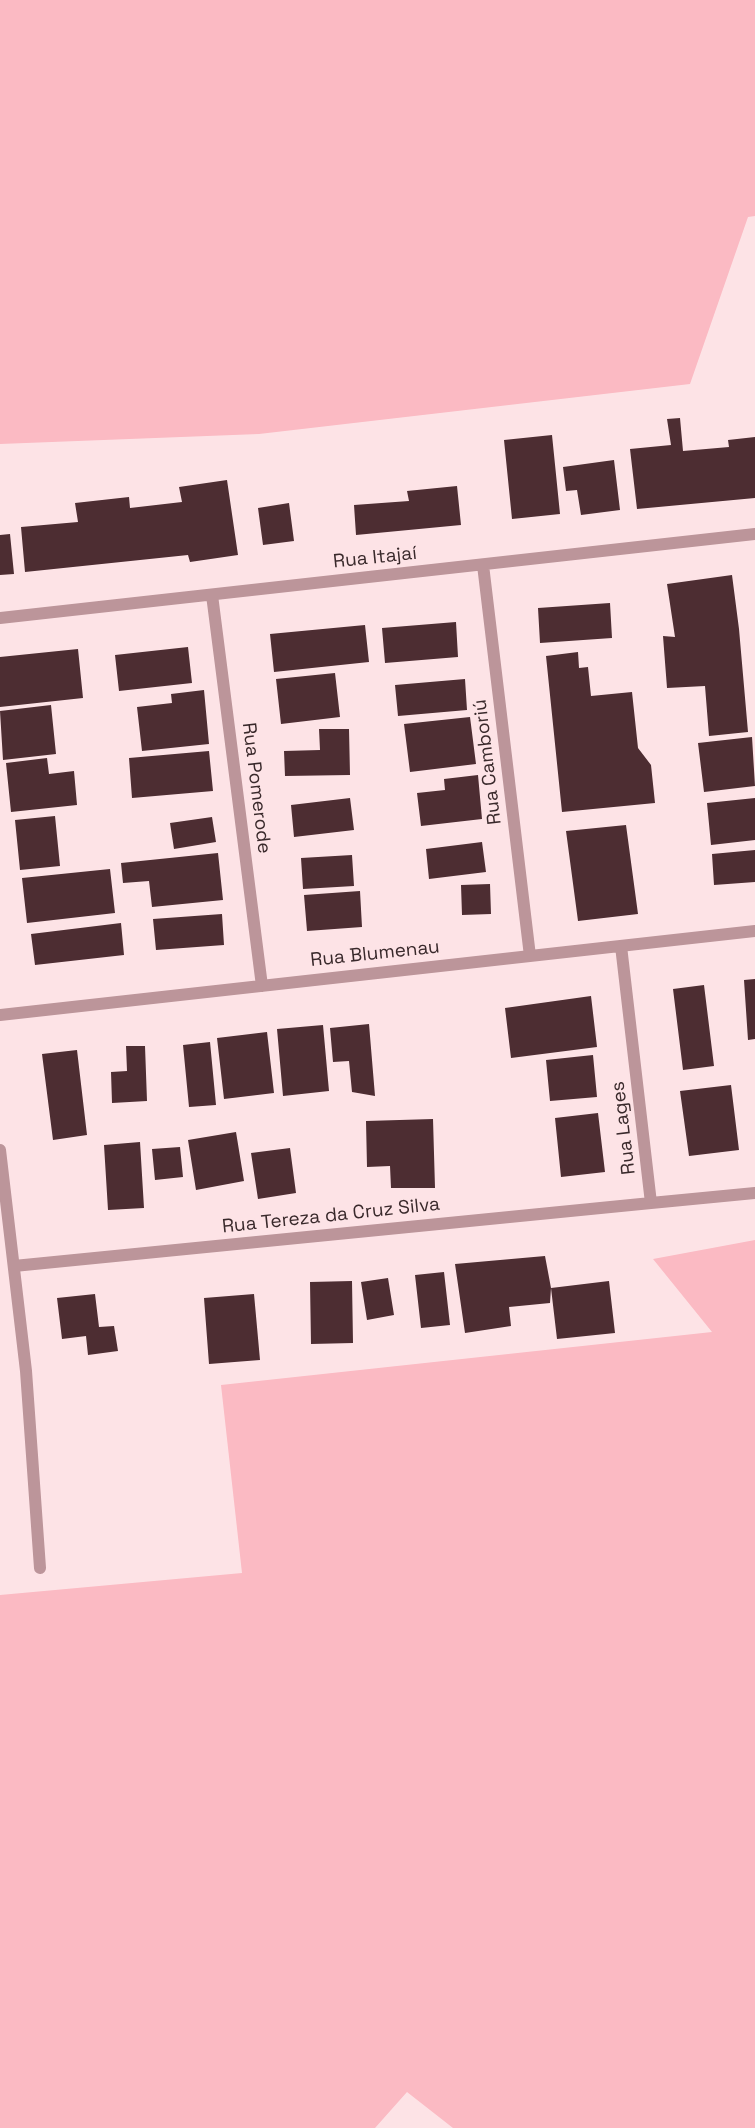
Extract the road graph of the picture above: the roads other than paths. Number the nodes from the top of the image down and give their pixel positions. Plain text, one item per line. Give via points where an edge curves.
1 (755, 538) edge
2 (483, 564) junction
3 (212, 595) junction
4 (0, 618) edge
5 (755, 930) edge
6 (621, 946) junction
7 (530, 956) junction
8 (262, 986) junction
9 (0, 1015) edge
10 (0, 1150) edge
11 (755, 1193) edge
12 (651, 1203) junction
13 (14, 1266) junction
14 (40, 1568) dead end

1 - 2 street, Rua Itajaí
2 - 3 street, Rua Itajaí
2 - 7 street, Rua Camboriú
3 - 4 street, Rua Itajaí
3 - 8 street, Rua Pomerode
5 - 6 street, Rua Blumenau
6 - 7 street, Rua Blumenau
6 - 12 street, Rua Lages
7 - 8 street, Rua Blumenau
8 - 9 street, Rua Blumenau
10 - 13 street
11 - 12 street
12 - 13 street, Rua Tereza da Cruz Silva
13 - 14 street via 26,1371

